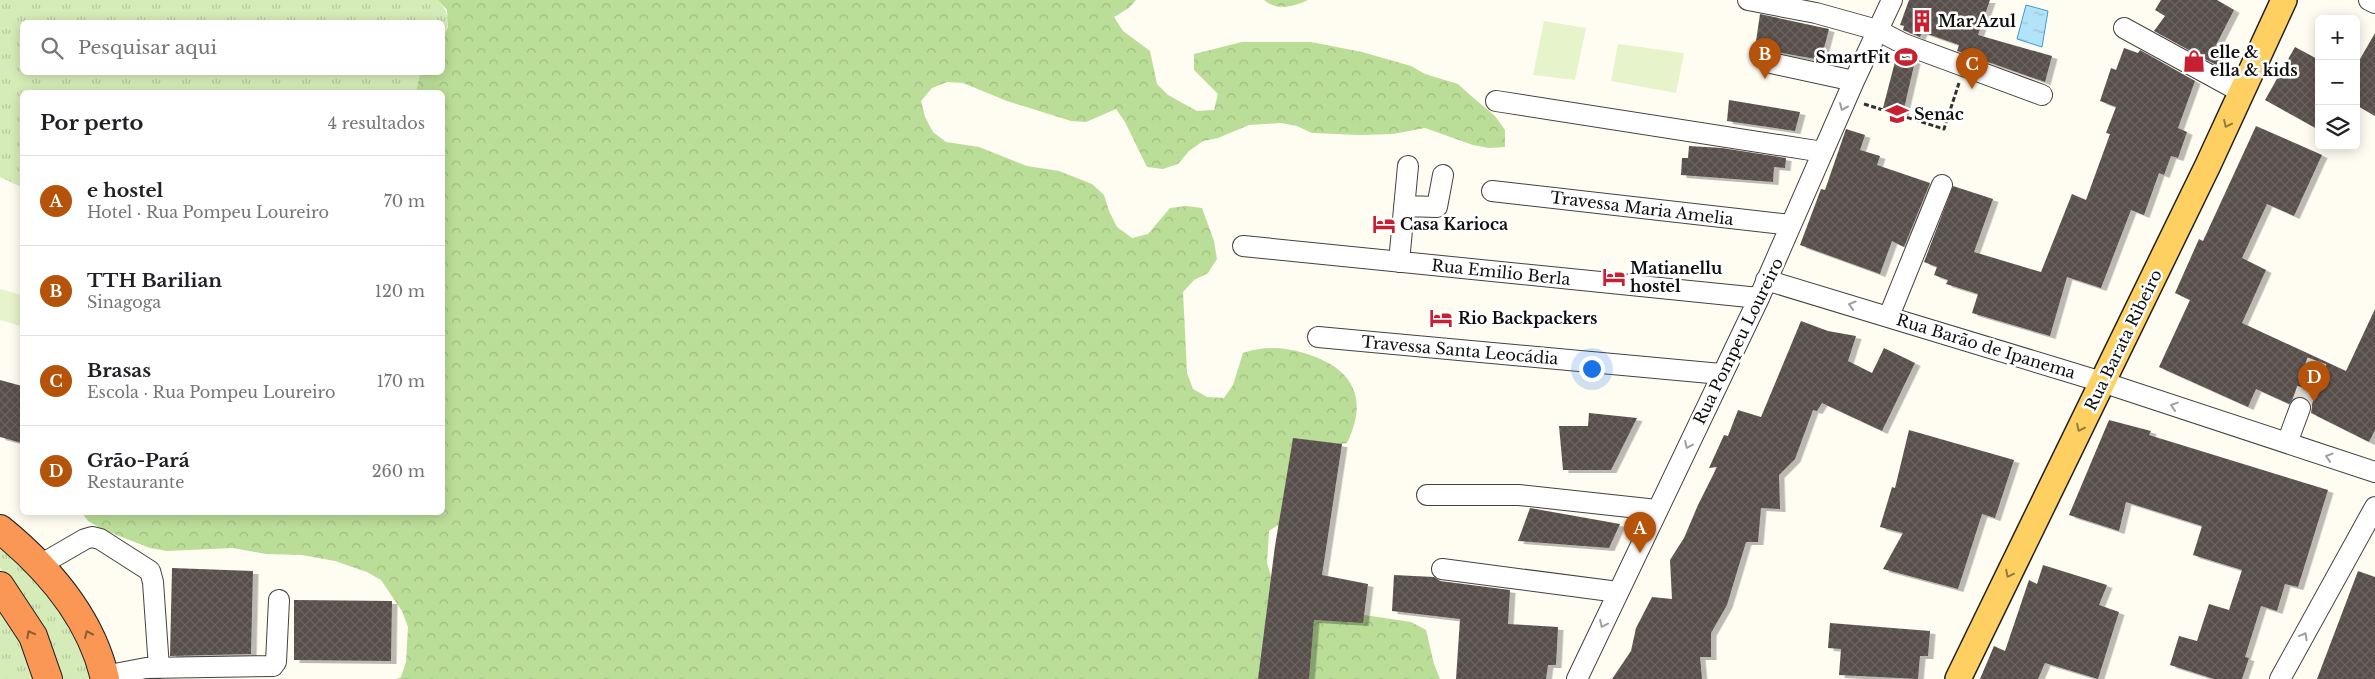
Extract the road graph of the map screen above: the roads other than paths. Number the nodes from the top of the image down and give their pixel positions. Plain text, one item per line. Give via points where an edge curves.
1 (1748, 0) edge
2 (1892, 0) edge
3 (2284, 0) edge
4 (2370, 0) edge
5 (2375, 4) edge
6 (2124, 28) dead end
7 (1877, 30) junction
8 (1771, 63) dead end
9 (1850, 90) junction
10 (2242, 92) junction
11 (2042, 95) dead end
12 (1496, 102) dead end
13 (1823, 152) junction
14 (1408, 166) dead end
15 (1444, 174) dead end
16 (1942, 185) dead end
17 (1492, 191) dead end
18 (1404, 206) junction
19 (1790, 225) junction
20 (1243, 246) dead end
21 (1399, 262) junction
22 (1766, 280) junction
23 (1759, 298) junction
24 (1889, 316) junction
25 (1318, 337) dead end
26 (1722, 374) junction
27 (2102, 382) junction
28 (2300, 408) tunnel mouth
29 (2287, 443) junction
30 (2375, 472) edge
31 (1427, 495) dead end
32 (2375, 507) edge
33 (1657, 510) junction
34 (0, 529) edge
35 (40, 565) junction
36 (1442, 569) dead end
37 (0, 586) edge
38 (1516, 589) dead end
39 (1617, 595) junction
40 (278, 600) dead end
41 (159, 668) junction
42 (104, 677) edge
43 (48, 679) edge
44 (1577, 679) edge
45 (1958, 679) edge
46 (2280, 679) edge

1 - 7 street via 1816,13
2 - 7 street, Rua Pompeu Loureiro
3 - 10 main road, Rua Barata Ribeiro
4 - 5 street
6 - 10 street
7 - 9 street, Rua Pompeu Loureiro
7 - 11 street via 1904,44
8 - 9 street
9 -> 13 street, Rua Pompeu Loureiro
10 -> 27 main road, Rua Barata Ribeiro
12 - 13 street
13 - 19 street, Rua Pompeu Loureiro
14 - 18 street
15 - 18 street via 1437,207
16 - 24 street
17 - 19 street, Travessa Maria Amelia
18 - 21 street
19 - 22 street, Rua Pompeu Loureiro
20 - 21 street, Rua Emilio Berla
21 - 23 street, Rua Emilio Berla
22 - 23 street, Rua Pompeu Loureiro
24 -> 22 street, Rua Barão de Ipanema
23 - 26 street, Rua Pompeu Loureiro
24 - 27 street, Rua Barão de Ipanema
25 - 26 street, Travessa Santa Leocádia
26 -> 33 street, Rua Pompeu Loureiro
29 -> 27 street, Rua Barão de Ipanema
27 -> 45 main road, Rua Barata Ribeiro
28 - 29 street
30 -> 29 street, Rua Barão de Ipanema
31 - 33 street via 1519,495
46 -> 32 street
33 - 39 street, Rua Pompeu Loureiro
34 - 35 highway
35 - 41 street via 92,537 150,571
42 -> 35 highway via 102,664 81,619
36 - 39 street
43 -> 37 highway via 32,636
38 - 39 street
39 -> 44 street, Rua Pompeu Loureiro
40 - 41 street via 276,662 273,666
41 - 42 street

